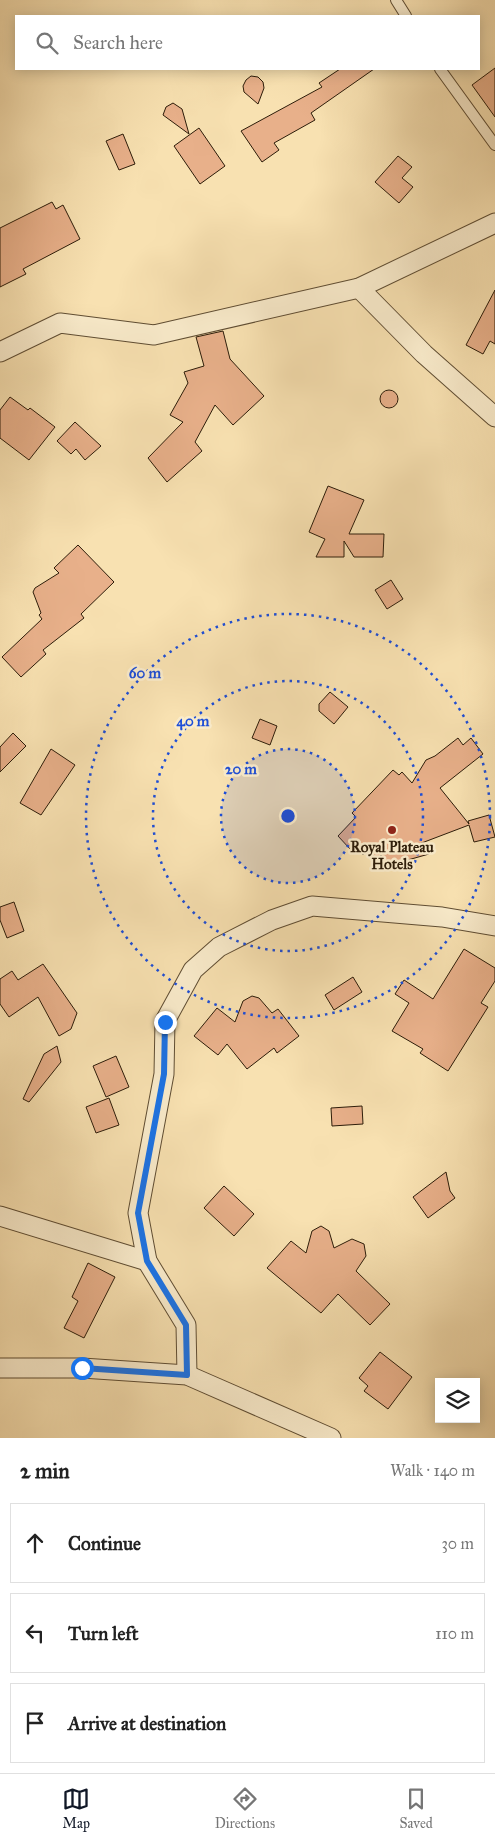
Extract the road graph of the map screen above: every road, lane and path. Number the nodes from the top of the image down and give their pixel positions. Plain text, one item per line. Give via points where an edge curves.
1 (396, 0) edge
2 (405, 15) edge
3 (441, 70) edge
4 (495, 145) edge
5 (495, 223) edge
6 (359, 288) junction
7 (0, 352) edge
8 (495, 417) edge
9 (495, 926) edge
10 (0, 1216) edge
11 (147, 1261) junction
12 (0, 1368) edge
13 (187, 1375) junction
14 (331, 1438) edge

1 - 2 lane
3 - 4 lane
5 - 6 street
6 - 7 street via 154,335 60,323
6 - 8 street via 424,354
9 - 11 street via 442,917 312,906 272,920 219,947 193,970 165,1022 164,1074 138,1213
10 - 11 street
11 - 13 street via 186,1325
12 - 13 street via 82,1368
13 - 14 street

